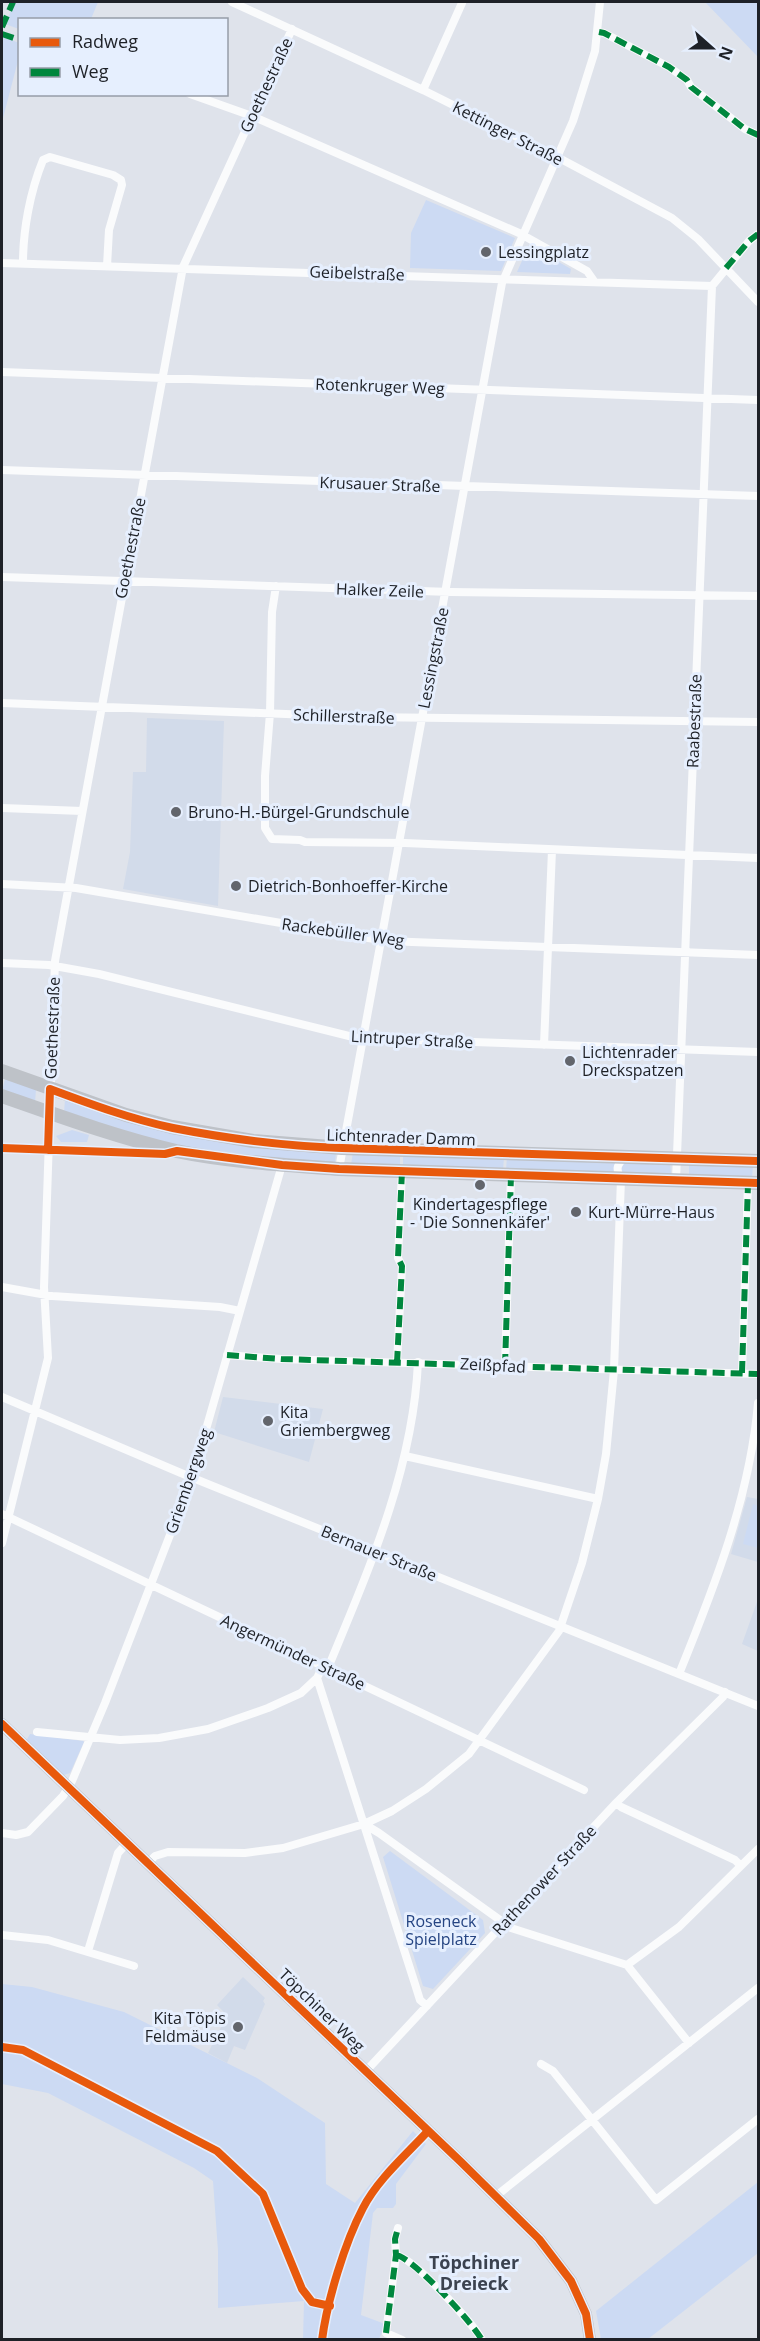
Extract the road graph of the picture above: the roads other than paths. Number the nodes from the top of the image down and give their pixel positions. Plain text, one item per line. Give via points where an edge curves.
1 (232, 2) edge
2 (600, 2) edge
3 (462, 3) edge
4 (292, 29) junction
5 (599, 32) junction
6 (423, 90) junction
7 (196, 96) edge
8 (252, 116) junction
9 (759, 135) edge
10 (559, 158) junction
11 (759, 234) edge
12 (524, 236) junction
13 (2, 263) edge
14 (23, 263) junction
15 (107, 266) junction
16 (183, 267) junction
17 (726, 268) junction
18 (505, 278) junction
19 (594, 282) junction
20 (712, 286) junction
21 (759, 302) edge
22 (2, 372) edge
23 (162, 378) junction
24 (482, 390) junction
25 (707, 398) junction
26 (759, 400) edge
27 (2, 470) edge
28 (144, 476) junction
29 (464, 487) junction
30 (703, 494) junction
31 (759, 496) edge
32 (2, 576) edge
33 (124, 580) junction
34 (276, 586) junction
35 (445, 592) junction
36 (699, 595) junction
37 (759, 596) edge
38 (2, 703) edge
39 (102, 706) junction
40 (270, 713) junction
41 (422, 718) junction
42 (694, 721) junction
43 (759, 722) edge
44 (2, 808) edge
45 (82, 811) junction
46 (399, 843) junction
47 (552, 850) junction
48 (689, 855) junction
49 (759, 858) edge
50 (2, 884) edge
51 (68, 887) junction
52 (381, 940) junction
53 (548, 947) junction
54 (685, 952) junction
55 (759, 955) edge
56 (2, 963) edge
57 (55, 965) junction
58 (363, 1038) junction
59 (544, 1045) junction
60 (681, 1049) junction
61 (759, 1052) edge
62 (2, 1075) edge
63 (50, 1089) junction
64 (2, 1096) edge
65 (49, 1113) junction
66 (2, 1148) edge
67 (342, 1148) junction
68 (48, 1150) junction
69 (177, 1151) junction
70 (624, 1158) junction
71 (676, 1158) junction
72 (759, 1161) edge
73 (282, 1165) junction
74 (339, 1169) junction
75 (402, 1171) junction
76 (512, 1175) junction
77 (621, 1179) junction
78 (676, 1180) junction
79 (753, 1183) edge
80 (2, 1287) edge
81 (45, 1295) junction
82 (240, 1311) junction
83 (227, 1355) junction
84 (418, 1362) junction
85 (397, 1363) junction
86 (505, 1366) junction
87 (614, 1370) junction
88 (742, 1373) junction
89 (759, 1374) edge
90 (2, 1397) edge
91 (759, 1402) edge
92 (36, 1412) junction
93 (405, 1456) junction
94 (192, 1478) junction
95 (598, 1499) junction
96 (5, 1516) edge
97 (2, 1543) edge
98 (375, 1552) junction
99 (151, 1584) junction
100 (562, 1627) junction
101 (326, 1667) junction
102 (679, 1674) junction
103 (317, 1678) junction
104 (725, 1692) junction
105 (759, 1706) edge
106 (2, 1724) edge
107 (37, 1732) dead end
108 (90, 1739) junction
109 (481, 1741) junction
110 (68, 1789) junction
111 (584, 1790) dead end
112 (616, 1803) junction
113 (364, 1824) junction
114 (2, 1833) edge
115 (127, 1843) junction
116 (759, 1849) edge
117 (148, 1863) junction
118 (741, 1866) junction
119 (504, 1924) junction
120 (2, 1935) edge
121 (88, 1951) junction
122 (627, 1965) junction
123 (134, 1966) dead end
124 (759, 1988) edge
125 (426, 2006) junction
126 (689, 2043) junction
127 (541, 2064) dead end
128 (366, 2071) junction
129 (759, 2119) edge
130 (591, 2120) junction
131 (496, 2196) junction
132 (398, 2228) dead end
133 (396, 2255) junction
134 (402, 2340) edge
135 (482, 2340) edge
136 (591, 2340) edge

1 - 4 street, Kettinger Straße
2 - 5 street, Lessingstraße
3 - 6 street
4 - 6 street, Kettinger Straße
4 - 8 street, Goethestraße
5 - 9 street via 669,67 745,129
5 - 10 street, Lessingstraße via 584,90
6 - 10 street, Kettinger Straße
7 - 8 street
8 - 12 street
8 - 16 street, Goethestraße
10 - 12 street, Lessingstraße
10 - 17 street, Kettinger Straße via 672,218
11 - 17 street
12 - 18 street, Lessingstraße
12 - 19 street via 587,271
13 - 14 street, Geibelstraße
14 - 15 street, Geibelstraße
14 - 15 street via 23,241 32,199 42,160 50,156 121,180 109,230
15 - 16 street, Geibelstraße
16 - 18 street, Geibelstraße
16 - 23 street, Goethestraße
17 - 20 street
17 - 21 street, Kettinger Straße
18 - 19 street, Geibelstraße
18 - 24 street, Lessingstraße
19 - 20 street, Geibelstraße
20 - 25 street, Raabestraße
22 - 23 street, Rotenkruger Weg
23 - 24 street, Rotenkruger Weg
23 - 28 street, Goethestraße
24 - 25 street, Rotenkruger Weg
24 - 29 street, Lessingstraße
25 - 26 street, Rotenkruger Weg
25 - 30 street, Raabestraße
27 - 28 street, Krusauer Straße
28 - 29 street, Krusauer Straße
28 - 33 street, Goethestraße
29 - 30 street, Krusauer Straße
29 - 35 street, Lessingstraße
30 - 31 street, Krusauer Straße
30 - 36 street, Raabestraße
32 - 33 street, Halker Zeile
33 - 34 street, Halker Zeile
33 - 39 street, Goethestraße
34 - 35 street, Halker Zeile
34 - 40 street
35 - 36 street, Halker Zeile
35 - 41 street, Lessingstraße
36 - 37 street, Halker Zeile
36 - 42 street, Raabestraße
38 - 39 street, Schillerstraße
39 - 40 street, Schillerstraße
39 - 45 street, Goethestraße
40 - 41 street, Schillerstraße
40 - 46 street via 265,776 265,828 269,836 304,842
41 - 42 street, Schillerstraße
41 - 46 street, Lessingstraße
42 - 43 street, Schillerstraße
42 - 48 street, Raabestraße
44 - 45 street
45 - 51 street, Goethestraße
46 - 47 street
46 - 52 street, Lessingstraße
47 - 48 street
47 - 53 street
48 - 49 street
48 - 54 street, Raabestraße
50 - 51 street, Rackebüller Weg
51 - 52 street, Rackebüller Weg
51 - 57 street, Goethestraße
52 - 53 street, Rackebüller Weg
52 - 58 street, Lessingstraße
53 - 54 street, Rackebüller Weg
53 - 59 street
54 - 55 street, Rackebüller Weg
54 - 60 street, Raabestraße
56 - 57 street, Lintruper Straße
57 - 58 street, Lintruper Straße
57 - 63 street, Goethestraße
58 - 59 street, Lintruper Straße
58 - 67 street, Lessingstraße
59 - 60 street, Lintruper Straße
60 - 61 street, Lintruper Straße
60 - 71 street, Raabestraße
62 - 63 main road, Lichtenrader Damm
63 - 65 street, Goethestraße
63 - 67 main road, Lichtenrader Damm via 172,1127 253,1141
64 - 65 main road, Lichtenrader Damm
65 - 68 street, Goethestraße
65 - 69 main road, Lichtenrader Damm
66 - 68 street, Lichtenrader Damm
67 - 70 main road, Lichtenrader Damm
67 - 74 street, Lessingstraße
68 - 69 street, Lichtenrader Damm via 165,1154
68 - 81 street, Goethestraße
69 - 73 main road, Lichtenrader Damm
70 - 71 main road, Lichtenrader Damm
70 - 77 street via 617,1165
71 - 72 main road, Lichtenrader Damm
71 - 78 street, Raabestraße
73 - 74 main road, Lichtenrader Damm
73 - 82 street, Griembergweg
74 - 75 main road, Lichtenrader Damm
75 - 76 main road, Lichtenrader Damm
75 - 85 street
76 - 77 main road, Lichtenrader Damm
76 - 86 street
77 - 78 main road, Lichtenrader Damm
77 - 87 street
78 - 79 main road, Lichtenrader Damm
79 - 88 street
80 - 81 street
81 - 82 street
81 - 92 street, Goethestraße via 48,1358
82 - 83 street, Griembergweg
83 - 85 street, Zeißpfad
83 - 94 street, Griembergweg
84 - 85 street, Zeißpfad
84 - 86 street, Zeißpfad
84 - 93 street
86 - 87 street, Zeißpfad
87 - 88 street, Zeißpfad
87 - 95 street
88 - 89 street, Zeißpfad
90 - 92 street, Bernauer Straße
91 - 102 street via 750,1458 726,1548
92 - 94 street, Bernauer Straße
92 - 96 street, Goethestraße
93 - 95 street
93 - 98 street
94 - 98 street, Bernauer Straße
94 - 99 street, Griembergweg
95 - 100 street
96 - 97 street, Goethestraße
96 - 99 street, Angermünder Straße
98 - 100 street, Bernauer Straße
98 - 101 street
99 - 101 street, Angermünder Straße
99 - 108 street, Griembergweg
100 - 102 street, Bernauer Straße
100 - 109 street
101 - 103 street
101 - 109 street, Angermünder Straße
102 - 104 street, Bernauer Straße
103 - 108 street via 290,1699 208,1729 135,1740
103 - 113 street
104 - 105 street, Bernauer Straße
104 - 112 street, Rathenower Straße
106 - 110 street, Töpchiner Weg
107 - 108 street
108 - 110 street, Griembergweg
109 - 111 street, Angermünder Straße
109 - 113 street via 426,1789
110 - 114 street, Griembergweg via 28,1832
110 - 115 street, Töpchiner Weg
112 - 118 street
112 - 119 street, Rathenower Straße
113 - 117 street via 270,1851 168,1852 156,1855
113 - 119 street
113 - 125 street via 420,2000
115 - 117 street, Töpchiner Weg
115 - 121 street via 118,1853
116 - 118 street
117 - 128 street, Töpchiner Weg
118 - 122 street via 679,1927
119 - 122 street
119 - 125 street, Rathenower Straße
120 - 121 street via 48,1940
121 - 123 street
122 - 126 street
124 - 126 street
125 - 128 street, Rathenower Straße
126 - 130 street
127 - 130 street via 553,2072
128 - 131 street, Töpchiner Weg
129 - 130 street via 656,2200
130 - 131 street
131 - 136 street, Töpchiner Weg via 539,2240 571,2281 586,2314
132 - 133 street
133 - 134 street via 386,2333
133 - 135 street via 409,2262 447,2298

